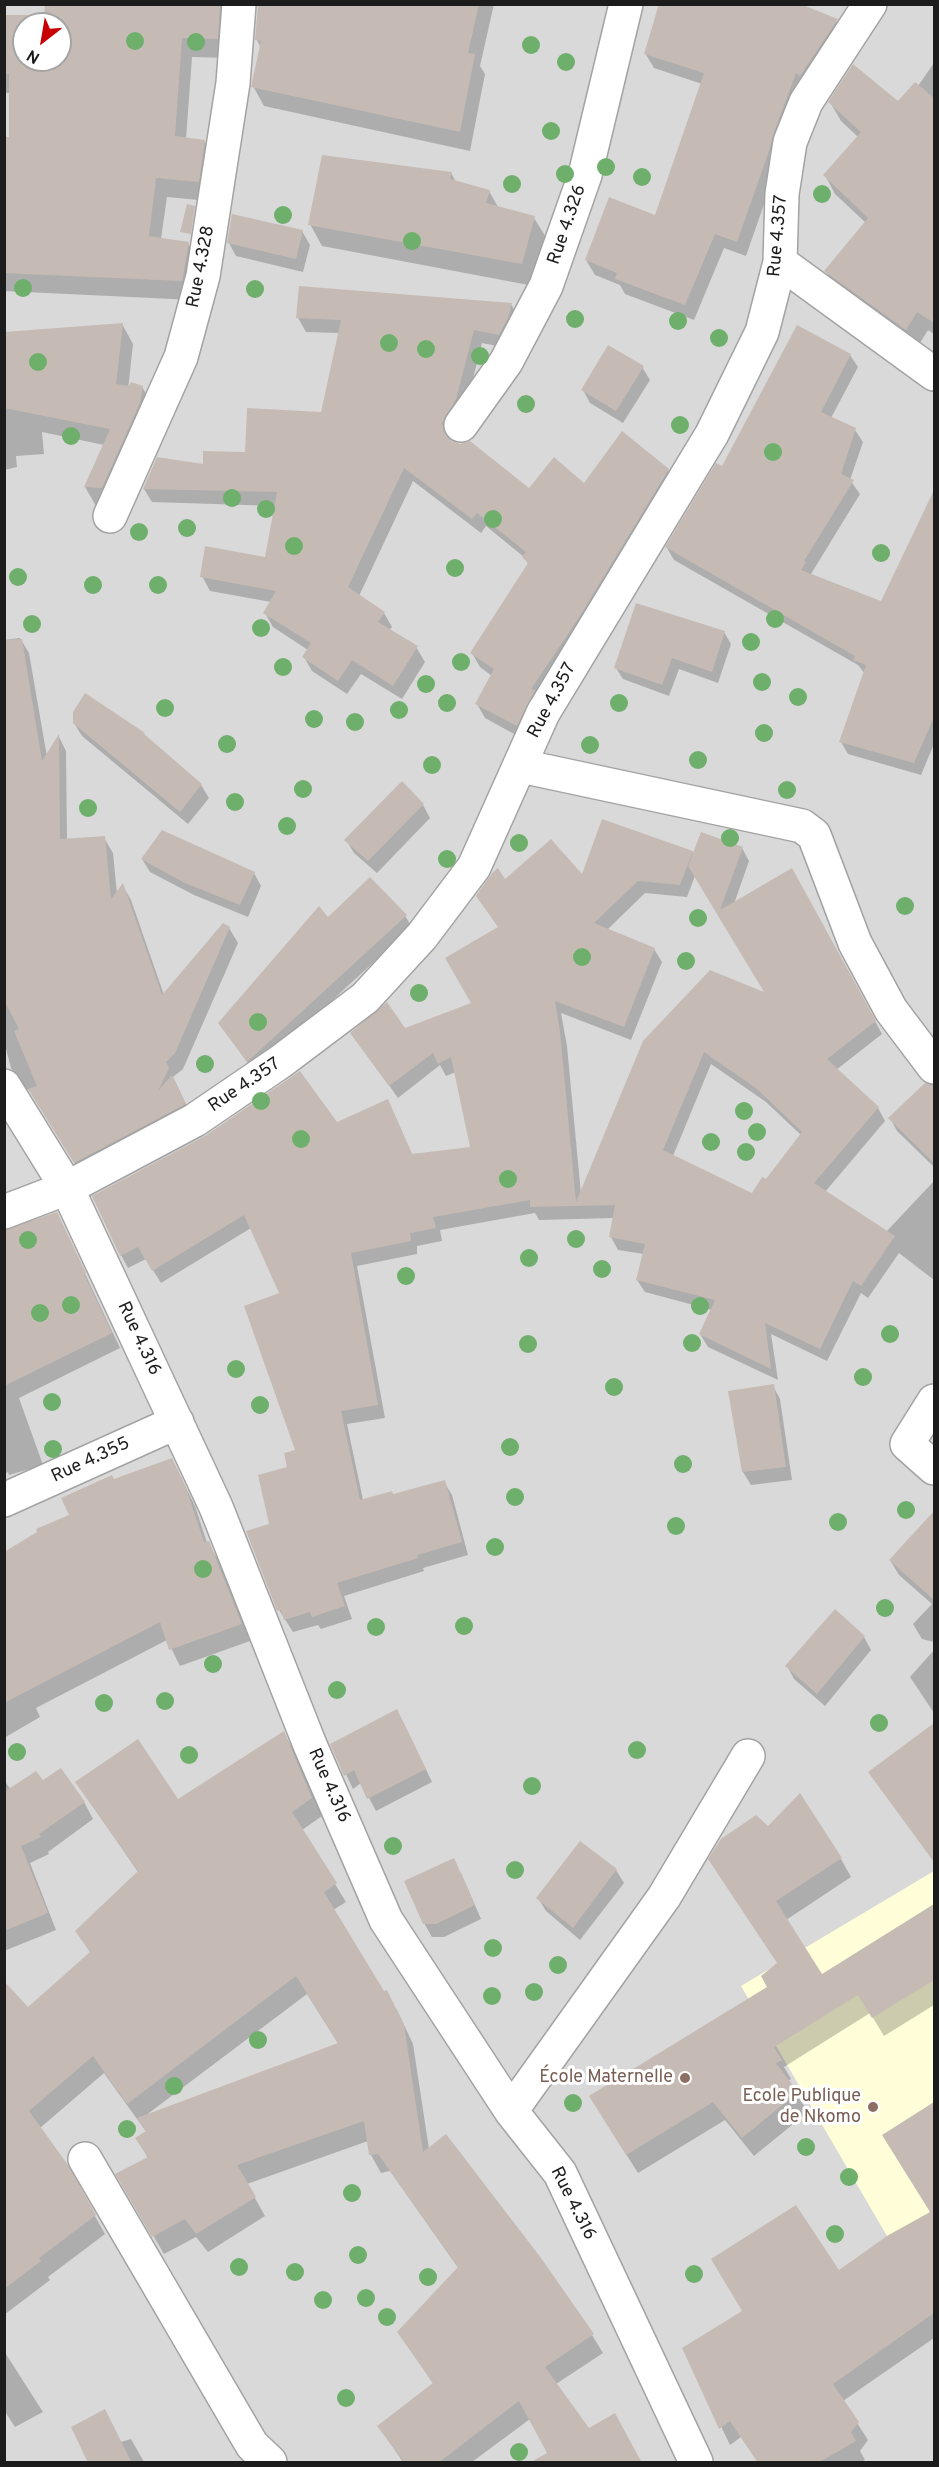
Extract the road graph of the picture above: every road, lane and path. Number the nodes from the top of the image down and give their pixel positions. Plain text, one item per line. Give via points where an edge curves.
1 (239, 4) edge
2 (626, 4) edge
3 (870, 4) edge
4 (780, 262) junction
5 (934, 374) edge
6 (461, 425) dead end
7 (110, 516) dead end
8 (521, 766) junction
9 (934, 1067) edge
10 (4, 1086) edge
11 (68, 1188) junction
12 (4, 1212) edge
13 (934, 1401) edge
14 (177, 1422) junction
15 (934, 1468) edge
16 (4, 1500) edge
17 (748, 1756) dead end
18 (511, 2111) junction
19 (85, 2159) dead end
20 (270, 2463) edge
21 (696, 2463) edge

1 - 7 street, Rue 4.328 via 233,83 203,276 181,357
2 - 6 street, Rue 4.326 via 585,175 546,286 506,362
3 - 4 street, Rue 4.357 via 806,102 790,142 782,194
4 - 5 street
4 - 8 street, Rue 4.357 via 762,332 712,434 543,713
8 - 9 street via 802,826 814,835 855,943 891,1010
8 - 11 street, Rue 4.357 via 474,867 422,936 365,998 195,1120
10 - 11 street, Rue 4.316
11 - 12 street, Rue 4.357
11 - 14 street, Rue 4.316
13 - 15 street via 907,1444
14 - 16 street, Rue 4.355
14 - 18 street, Rue 4.316 via 216,1507 310,1745 386,1920
17 - 18 street via 664,1897
18 - 21 street, Rue 4.316 via 560,2173
19 - 20 street via 252,2445

